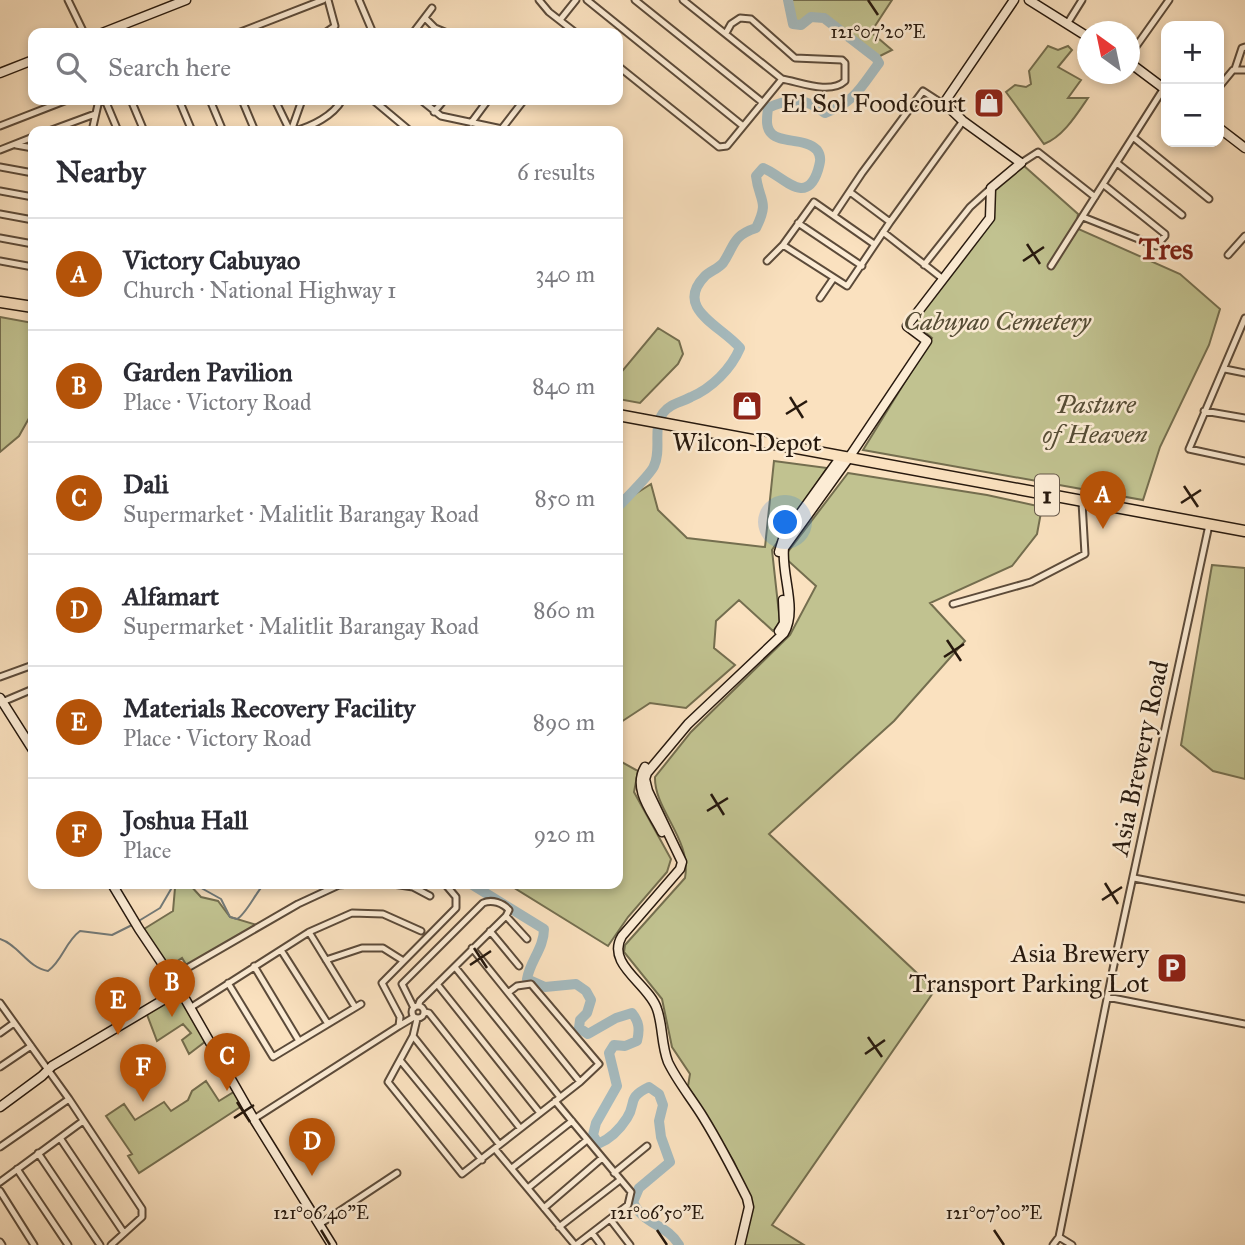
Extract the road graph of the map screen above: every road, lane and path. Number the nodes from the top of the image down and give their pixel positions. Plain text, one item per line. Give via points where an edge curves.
1 (68, 0) edge
2 (186, 0) edge
3 (326, 0) edge
4 (359, 0) edge
5 (539, 0) edge
6 (576, 0) edge
7 (587, 0) edge
8 (635, 0) edge
9 (683, 0) edge
10 (1014, 0) edge
11 (1029, 0) edge
12 (1082, 0) edge
13 (1169, 0) edge
14 (432, 8) dead end
15 (425, 18) junction
16 (560, 20) junction
17 (1067, 24) junction
18 (82, 28) edge
19 (115, 28) edge
20 (256, 28) edge
21 (332, 28) edge
22 (370, 28) edge
23 (417, 28) edge
24 (435, 28) edge
25 (570, 28) edge
26 (622, 28) edge
27 (623, 29) edge
28 (1077, 30) edge
29 (726, 33) junction
30 (1140, 40) edge
31 (1245, 47) edge
32 (28, 62) edge
33 (1235, 69) junction
34 (623, 70) edge
35 (1245, 70) edge
36 (1140, 71) edge
37 (0, 73) edge
38 (782, 79) junction
39 (1222, 84) edge
40 (1161, 86) edge
41 (1161, 95) edge
42 (762, 102) junction
43 (54, 105) edge
44 (98, 105) edge
45 (107, 105) edge
46 (133, 105) edge
47 (181, 105) edge
48 (212, 105) edge
49 (244, 105) edge
50 (278, 105) edge
51 (300, 105) edge
52 (339, 105) edge
53 (379, 105) edge
54 (426, 105) edge
55 (440, 105) edge
56 (484, 105) edge
57 (520, 105) edge
58 (946, 106) junction
59 (434, 112) junction
60 (95, 114) junction
61 (963, 121) junction
62 (471, 123) junction
63 (0, 126) edge
64 (63, 126) edge
65 (93, 126) edge
66 (116, 126) edge
67 (142, 126) edge
68 (190, 126) edge
69 (221, 126) edge
70 (254, 126) edge
71 (289, 126) edge
72 (294, 126) edge
73 (311, 126) edge
74 (404, 126) edge
75 (484, 126) edge
76 (504, 126) edge
77 (743, 126) junction
78 (1224, 132) edge
79 (1245, 135) edge
80 (1133, 137) junction
81 (28, 139) edge
82 (13, 145) junction
83 (1242, 145) edge
84 (28, 147) edge
85 (0, 150) edge
86 (1021, 163) junction
87 (1117, 163) junction
88 (0, 167) edge
89 (28, 172) edge
90 (1104, 185) junction
91 (991, 188) junction
92 (0, 191) edge
93 (849, 192) junction
94 (28, 196) edge
95 (1095, 197) junction
96 (1209, 199) dead end
97 (0, 214) edge
98 (834, 215) junction
99 (1182, 215) dead end
100 (1083, 217) junction
101 (28, 219) edge
102 (890, 222) junction
103 (798, 223) junction
104 (883, 232) junction
105 (1245, 236) edge
106 (0, 238) edge
107 (28, 243) edge
108 (874, 244) junction
109 (783, 245) junction
110 (1228, 255) dead end
111 (0, 261) edge
112 (767, 261) dead end
113 (924, 265) junction
114 (28, 266) edge
115 (862, 266) junction
116 (1051, 266) dead end
117 (834, 279) junction
118 (943, 279) junction
119 (820, 298) dead end
120 (0, 302) edge
121 (28, 306) edge
122 (1245, 318) edge
123 (1243, 327) edge
124 (1224, 369) junction
125 (1245, 373) edge
126 (1204, 411) junction
127 (623, 416) edge
128 (1245, 418) edge
129 (844, 458) junction
130 (1245, 461) edge
131 (1082, 502) junction
132 (1209, 525) junction
133 (1245, 531) edge
134 (953, 604) dead end
135 (28, 666) edge
136 (0, 677) edge
137 (28, 691) edge
138 (1, 701) edge
139 (28, 742) edge
140 (1134, 878) junction
141 (115, 889) edge
142 (329, 889) edge
143 (419, 889) edge
144 (449, 889) edge
145 (430, 896) dead end
146 (1245, 899) edge
147 (506, 916) junction
148 (421, 931) dead end
149 (490, 931) junction
150 (309, 932) junction
151 (527, 940) dead end
152 (472, 948) junction
153 (281, 950) junction
154 (326, 960) junction
155 (402, 960) junction
156 (519, 966) dead end
157 (254, 967) junction
158 (455, 967) junction
159 (170, 978) junction
160 (228, 983) junction
161 (438, 984) junction
162 (180, 990) junction
163 (509, 992) junction
164 (1107, 997) junction
165 (0, 1003) edge
166 (361, 1004) dead end
167 (355, 1007) junction
168 (190, 1008) junction
169 (415, 1012) junction
170 (400, 1017) junction
171 (14, 1023) junction
172 (328, 1024) junction
173 (1245, 1024) edge
174 (399, 1026) junction
175 (0, 1033) edge
176 (413, 1036) junction
177 (299, 1041) junction
178 (30, 1046) junction
179 (400, 1060) junction
180 (0, 1067) edge
181 (47, 1073) junction
182 (580, 1082) junction
183 (69, 1099) junction
184 (558, 1099) junction
185 (0, 1108) edge
186 (540, 1113) junction
187 (254, 1119) junction
188 (83, 1121) junction
189 (572, 1121) junction
190 (520, 1128) junction
191 (60, 1138) junction
192 (587, 1140) junction
193 (497, 1146) junction
194 (647, 1146) dead end
195 (0, 1147) edge
196 (38, 1153) junction
197 (602, 1158) junction
198 (482, 1160) junction
199 (512, 1168) junction
200 (17, 1169) junction
201 (397, 1173) dead end
202 (614, 1173) junction
203 (620, 1180) junction
204 (0, 1182) edge
205 (528, 1188) junction
206 (0, 1191) edge
207 (544, 1208) junction
208 (610, 1219) junction
209 (320, 1224) junction
210 (559, 1227) junction
211 (124, 1233) junction
212 (592, 1233) junction
213 (1059, 1237) junction
214 (33, 1244) edge
215 (68, 1245) edge
216 (100, 1245) edge
217 (111, 1245) edge
218 (332, 1245) edge
219 (576, 1245) edge
220 (600, 1245) edge
221 (629, 1245) edge
222 (740, 1245) edge
223 (1053, 1245) edge
224 (1072, 1245) edge

1 - 18 street
2 - 19 street
3 - 20 street
3 - 21 street
4 - 22 street
5 - 16 street
6 - 16 street
7 - 26 street
8 - 42 street
9 - 29 street
10 - 58 street via 944,99
11 - 17 street
12 - 17 street
13 - 30 street
14 - 15 street
15 - 23 street
15 - 24 street
16 - 25 street
17 - 28 street
27 - 77 street
29 - 38 street
29 - 38 street via 740,18 751,19 795,58 845,63 845,81 839,86
31 - 33 street
32 - 37 street
33 - 35 street
33 - 39 street
34 - 77 street via 719,147 727,146
36 - 40 street
38 - 42 street
41 - 80 street
42 - 77 street
43 - 63 street
44 - 60 street
45 - 66 street
46 - 67 street
47 - 68 street
48 - 69 street
49 - 70 street
50 - 71 street
51 - 72 street
52 - 73 street
53 - 74 street
54 - 59 street
55 - 59 street
56 - 62 street
57 - 76 street
58 - 61 street
58 - 93 street via 923,91
59 - 62 street
60 - 64 street
60 - 65 street
61 - 86 street
61 - 102 street
62 - 75 street
78 - 83 street
79 - 83 street
80 - 87 street
80 - 96 street
81 - 82 street
82 - 84 street
82 - 85 street
86 - 91 street
86 - 95 street via 1038,152
87 - 90 street
87 - 99 street
88 - 89 street
90 - 95 street
90 - 100 street via 1165,236 1156,246
91 - 113 street
91 - 118 street via 990,218
92 - 94 street
93 - 98 street
93 - 102 street
95 - 100 street
97 - 101 street
98 - 103 street via 814,202
98 - 108 street
100 - 116 street
102 - 104 street
103 - 109 street
103 - 115 street
104 - 108 street
104 - 113 street
105 - 110 street
106 - 107 street
108 - 115 street
109 - 112 street
109 - 117 street
111 - 114 street
113 - 118 street
115 - 117 street via 846,286
117 - 119 street
118 - 129 street via 907,326 927,341
120 - 121 highway
122 - 123 street
123 - 124 street
124 - 125 street
124 - 126 street
126 - 128 street
126 - 130 street via 1189,449
127 - 129 highway, 1
129 - 131 highway, 1
129 - 222 street via 784,548 790,614 784,633 688,724 647,773 648,791 680,855 680,870 622,936 617,950 658,1010 669,1064 715,1136 747,1198
131 - 132 highway, 1
131 - 134 street via 1085,554 1031,582
132 - 133 highway, 1
132 - 140 street, Asia Brewery Road
135 - 136 street
137 - 138 street
138 - 139 street
140 - 146 street
140 - 164 street, Asia Brewery Road
141 - 159 street
142 - 159 street
143 - 145 street
144 - 155 street via 456,897 456,908
147 - 149 street
147 - 151 street
147 - 169 street via 506,907 492,900 483,902 402,984
148 - 150 street via 383,914 352,913
149 - 152 street
149 - 156 street
150 - 153 street
150 - 154 street
152 - 158 street
152 - 163 street
153 - 157 street
153 - 172 street
154 - 155 street via 362,948 383,948
154 - 167 street
155 - 170 street via 382,983
157 - 160 street
157 - 177 street
158 - 161 street
158 - 184 street
159 - 162 street
160 - 168 street
160 - 177 street via 273,1057
161 - 169 street via 419,1001
161 - 186 street
162 - 168 street
162 - 181 street
163 - 182 street
163 - 182 street via 531,985 597,1061 598,1067
164 - 173 street
164 - 213 street, Asia Brewery Road
165 - 171 street
166 - 167 street
167 - 172 street
168 - 187 street
169 - 170 street
169 - 174 street
169 - 176 street
169 - 190 street via 423,1008 429,1013
170 - 174 street
171 - 175 street
171 - 178 street
172 - 177 street
174 - 187 street
176 - 179 street
176 - 193 street
178 - 180 street
178 - 181 street
179 - 198 street
179 - 198 street via 388,1082 462,1174
181 - 183 street
181 - 185 street
182 - 184 street
183 - 188 street
183 - 195 street
184 - 186 street
184 - 189 street
186 - 190 street
187 - 209 street
188 - 191 street
188 - 211 street via 142,1209 143,1214
189 - 192 street
189 - 199 street
190 - 193 street
191 - 196 street
191 - 211 street
192 - 197 street
192 - 205 street
193 - 198 street
193 - 199 street
194 - 202 street
196 - 200 street
196 - 216 street
197 - 202 street
197 - 207 street
199 - 205 street
200 - 204 street
200 - 215 street
201 - 209 street
202 - 203 street
203 - 208 street via 631,1192 631,1199
203 - 210 street
205 - 207 street
206 - 214 street
207 - 210 street
208 - 212 street
208 - 221 street
209 - 218 street
210 - 219 street
211 - 217 street
212 - 219 street
212 - 220 street
213 - 223 street, Asia Brewery Road
213 - 224 street

